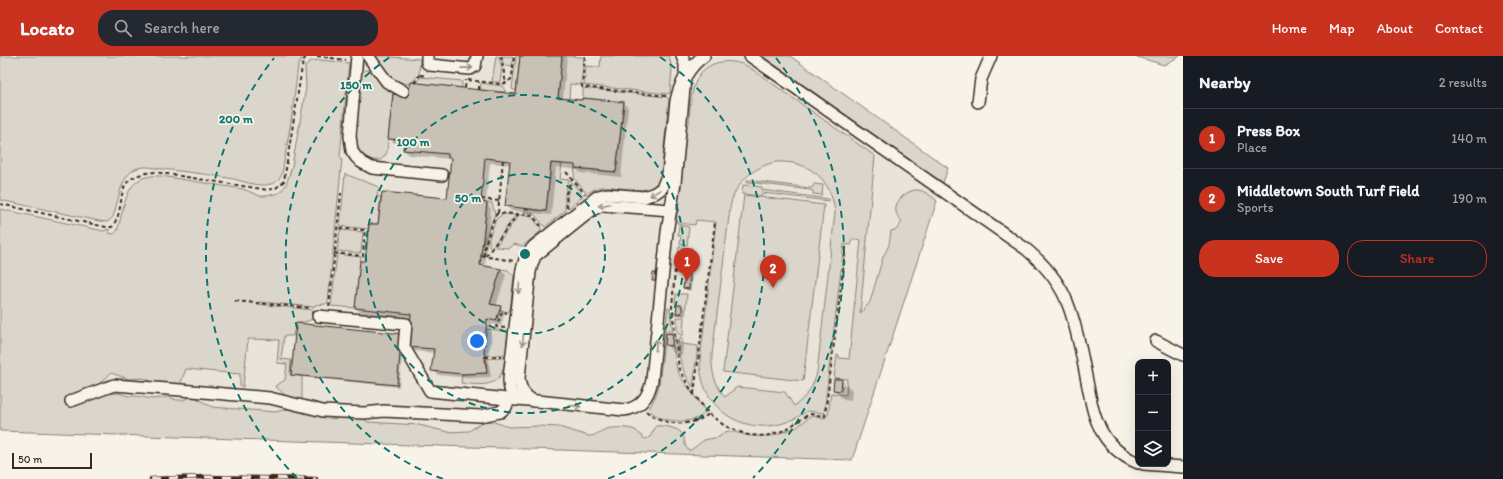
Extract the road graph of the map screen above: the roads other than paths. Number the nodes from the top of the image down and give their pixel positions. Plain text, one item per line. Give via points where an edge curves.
1 (368, 56) edge
2 (426, 56) edge
3 (477, 56) edge
4 (682, 56) edge
5 (704, 56) edge
6 (750, 56) edge
7 (991, 56) edge
8 (357, 59) edge
9 (686, 78) junction
10 (404, 91) dead end
11 (978, 102) dead end
12 (442, 175) dead end
13 (671, 210) junction
14 (319, 314) road end
15 (1156, 341) dead end
16 (1183, 355) edge
17 (509, 399) junction
18 (522, 400) junction
19 (71, 401) dead end
20 (536, 402) junction
21 (1135, 462) edge
22 (1171, 466) edge
23 (1183, 467) edge

1 - 10 street via 387,82
2 -> 3 street via 430,65 470,69 474,68
4 - 9 street
5 - 9 street
6 - 21 street via 1026,249 1047,269 1059,285 1069,306 1098,426 1108,442
7 - 11 street via 981,79
8 - 12 street via 350,136 352,151 356,157 372,168
9 - 13 street
9 -> 18 street via 676,96 668,174 662,188 644,197 607,194 598,196 534,246 526,256 521,277 509,382 511,393
20 -> 13 street via 629,410 640,404 647,396 652,380
13 -> 20 street via 602,204 535,256 530,272 519,378 524,395
14 - 17 street via 406,324 404,347 430,391
15 - 16 street
17 - 18 street
17 - 19 street via 506,407 500,412 480,416 323,411 270,398 114,385
18 - 20 street
22 - 23 street

